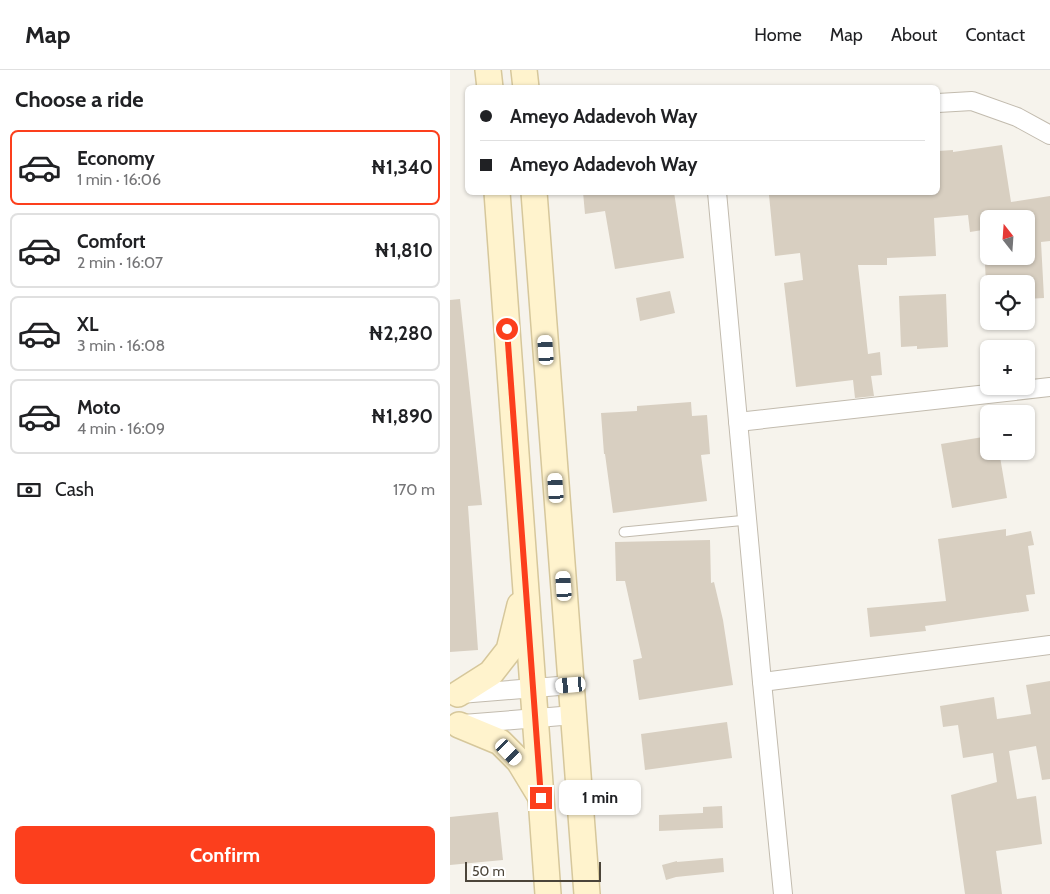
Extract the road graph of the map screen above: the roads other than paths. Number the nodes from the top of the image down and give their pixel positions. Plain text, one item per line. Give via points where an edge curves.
1 (488, 70) edge
2 (524, 70) edge
3 (490, 85) edge
4 (526, 85) edge
5 (940, 103) edge
6 (1050, 135) edge
7 (497, 195) edge
8 (534, 195) edge
9 (717, 195) edge
10 (1050, 387) edge
11 (738, 422) junction
12 (747, 520) junction
13 (624, 532) dead end
14 (526, 584) junction
15 (1050, 644) edge
16 (762, 682) junction
17 (571, 685) junction
18 (533, 688) junction
19 (454, 695) edge
20 (574, 715) junction
21 (536, 718) junction
22 (454, 725) edge
23 (541, 798) junction
24 (548, 894) edge
25 (587, 894) edge
26 (783, 894) edge

1 - 3 street
2 - 4 street
5 - 6 street via 972,102 1017,117
7 - 14 street
8 - 17 street
9 - 11 street
10 - 11 street
11 - 12 street
12 - 13 lane
12 - 16 street
14 - 18 street
14 - 19 street via 509,650 491,673
15 - 16 street
16 - 26 street
17 - 18 street
17 - 20 street
18 - 19 street
18 - 21 street
20 - 21 street
20 - 25 street
21 - 22 street
21 - 23 street
22 - 23 street via 500,742 519,761
23 - 24 street

